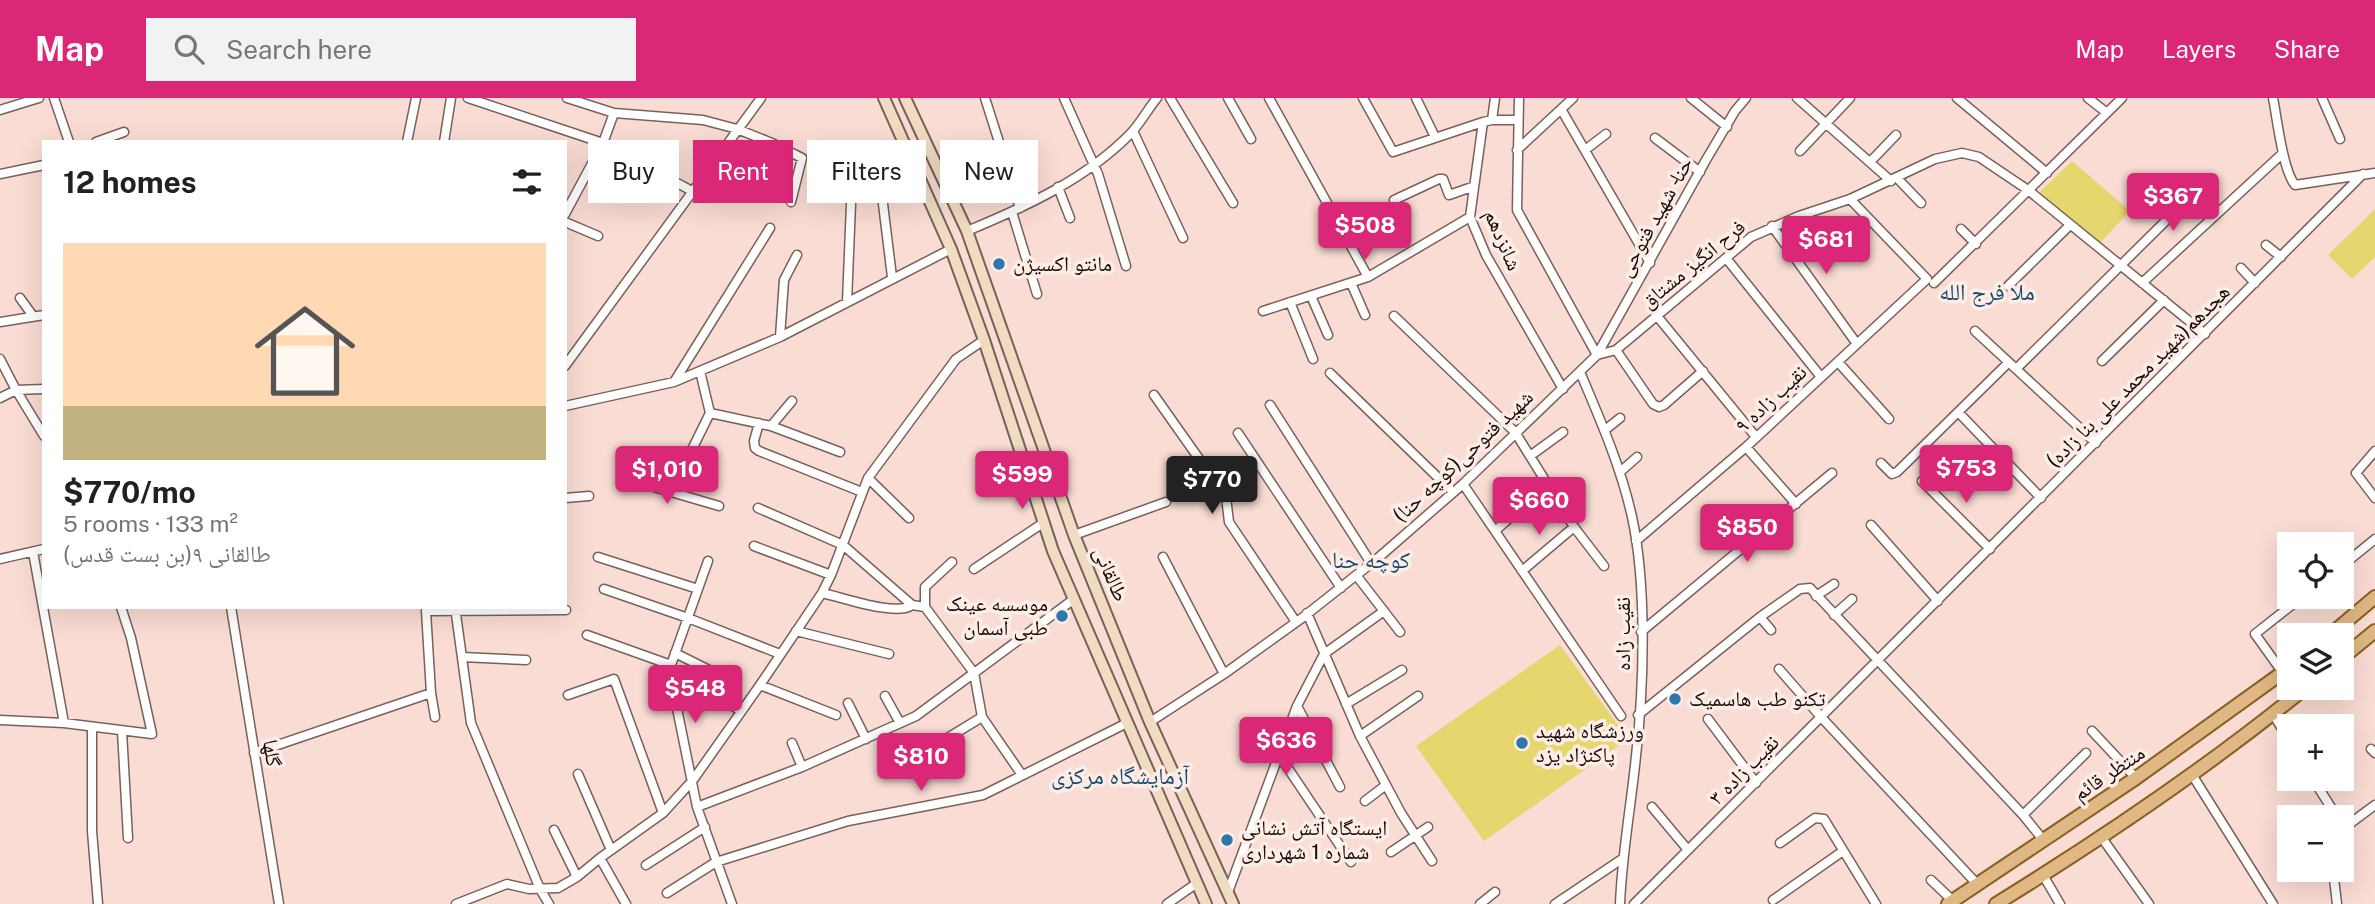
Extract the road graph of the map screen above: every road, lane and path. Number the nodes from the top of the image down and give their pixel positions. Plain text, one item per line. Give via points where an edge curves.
1 (5, 98) edge
2 (39, 98) edge
3 (54, 98) edge
4 (416, 98) edge
5 (452, 98) edge
6 (468, 98) edge
7 (567, 98) edge
8 (761, 98) edge
9 (884, 98) edge
10 (905, 98) edge
11 (985, 98) edge
12 (1063, 98) edge
13 (1144, 98) edge
14 (1157, 98) edge
15 (1170, 98) edge
16 (1228, 98) edge
17 (1269, 98) edge
18 (1363, 98) edge
19 (1416, 98) edge
20 (1495, 98) edge
21 (1519, 98) edge
22 (1573, 98) edge
23 (1691, 98) edge
24 (1746, 98) edge
25 (1797, 98) edge
26 (1850, 98) edge
27 (1958, 98) edge
28 (2088, 98) edge
29 (2122, 98) edge
30 (2273, 98) edge
31 (2322, 98) edge
32 (1149, 107) junction
33 (4, 109) edge
34 (1561, 109) junction
35 (614, 113) junction
36 (2107, 113) junction
37 (1518, 120) junction
38 (1488, 121) junction
39 (1826, 123) junction
40 (1727, 127) junction
41 (737, 129) junction
42 (1133, 131) junction
43 (124, 132) dead end
44 (1606, 134) dead end
45 (1896, 135) dead end
46 (1435, 136) junction
47 (1654, 138) dead end
48 (1251, 139) dead end
49 (2340, 139) dead end
50 (68, 140) edge
51 (102, 140) edge
52 (407, 140) edge
53 (443, 140) edge
54 (594, 140) edge
55 (604, 140) edge
56 (764, 140) edge
57 (1517, 150) junction
58 (1585, 150) junction
59 (1800, 151) dead end
60 (2283, 153) junction
61 (793, 154) edge
62 (1870, 162) junction
63 (42, 165) edge
64 (1093, 167) junction
65 (588, 171) edge
66 (1700, 172) junction
67 (2047, 173) junction
68 (2375, 173) edge
69 (0, 174) edge
70 (2362, 174) junction
71 (1894, 179) junction
72 (2207, 180) dead end
73 (679, 184) edge
74 (1058, 187) junction
75 (1472, 187) junction
76 (2028, 190) junction
77 (692, 191) junction
78 (793, 194) edge
79 (1850, 199) junction
80 (1394, 200) dead end
81 (851, 203) edge
82 (1233, 203) dead end
83 (1921, 203) dead end
84 (883, 204) dead end
85 (567, 210) edge
86 (1016, 210) junction
87 (1470, 217) junction
88 (1070, 218) dead end
89 (567, 223) edge
90 (2070, 225) junction
91 (1772, 226) junction
92 (770, 228) dead end
93 (1961, 229) dead end
94 (967, 231) junction
95 (598, 236) dead end
96 (1182, 238) dead end
97 (1976, 244) junction
98 (2266, 245) dead end
99 (951, 249) junction
100 (797, 255) dead end
101 (2281, 257) junction
102 (1726, 258) junction
103 (1650, 263) junction
104 (2119, 265) junction
105 (1126, 266) dead end
106 (2241, 268) dead end
107 (892, 277) junction
108 (1368, 277) junction
109 (1930, 281) junction
110 (1351, 283) junction
111 (2142, 283) junction
112 (2255, 283) junction
113 (2008, 286) dead end
114 (1037, 295) dead end
115 (1311, 296) junction
116 (20, 298) dead end
117 (2164, 300) junction
118 (847, 302) junction
119 (1290, 302) junction
120 (1263, 311) dead end
121 (42, 315) edge
122 (1365, 315) dead end
123 (33, 316) junction
124 (1394, 316) dead end
125 (1657, 316) junction
126 (0, 322) edge
127 (1975, 331) dead end
128 (2205, 334) junction
129 (1328, 335) dead end
130 (780, 337) junction
131 (984, 340) junction
132 (1857, 344) junction
133 (1616, 350) junction
134 (1597, 355) junction
135 (0, 359) edge
136 (1312, 359) dead end
137 (2102, 361) dead end
138 (1838, 362) junction
139 (567, 363) edge
140 (2012, 366) junction
141 (699, 371) junction
142 (1703, 371) junction
143 (1580, 372) junction
144 (1330, 373) dead end
145 (1821, 377) junction
146 (674, 382) junction
147 (1563, 388) junction
148 (42, 389) edge
149 (16, 390) junction
150 (1154, 395) dead end
151 (0, 398) edge
152 (792, 401) dead end
153 (1270, 405) dead end
154 (567, 406) edge
155 (1958, 412) junction
156 (710, 413) junction
157 (1620, 418) dead end
158 (1889, 419) dead end
159 (759, 423) junction
160 (771, 426) junction
161 (1605, 430) junction
162 (1515, 432) junction
163 (1563, 432) dead end
164 (42, 433) edge
165 (1238, 433) dead end
166 (1756, 437) junction
167 (2096, 443) junction
168 (1746, 447) junction
169 (2375, 451) edge
170 (840, 452) dead end
171 (1530, 456) junction
172 (1637, 457) dead end
173 (1881, 463) dead end
174 (1620, 472) junction
175 (1832, 473) dead end
176 (624, 478) dead end
177 (868, 478) junction
178 (1922, 481) dead end
179 (1463, 484) junction
180 (1548, 484) junction
181 (671, 492) junction
182 (862, 492) junction
183 (1452, 492) junction
184 (589, 496) dead end
185 (567, 498) edge
186 (2041, 498) junction
187 (2375, 498) edge
188 (1166, 502) dead end
189 (1796, 505) junction
190 (719, 506) dead end
191 (758, 508) dead end
192 (909, 518) dead end
193 (1042, 523) junction
194 (1871, 525) dead end
195 (1574, 527) junction
196 (1495, 531) junction
197 (1074, 535) junction
198 (2375, 539) edge
199 (1636, 541) junction
200 (843, 545) junction
201 (754, 546) dead end
202 (1990, 548) junction
203 (42, 550) edge
204 (33, 552) junction
205 (2354, 556) edge
206 (598, 557) dead end
207 (1163, 557) dead end
208 (0, 559) edge
209 (708, 561) dead end
210 (952, 562) dead end
211 (1371, 563) junction
212 (1604, 566) dead end
213 (974, 569) dead end
214 (1522, 571) junction
215 (831, 575) junction
216 (1356, 575) junction
217 (1834, 584) dead end
218 (1340, 588) junction
219 (604, 589) dead end
220 (698, 589) junction
221 (822, 593) junction
222 (1816, 596) junction
223 (2375, 597) edge
224 (1852, 598) dead end
225 (1074, 599) junction
226 (1938, 601) junction
227 (42, 602) edge
228 (912, 605) junction
229 (925, 607) junction
230 (43, 609) edge
231 (122, 609) edge
232 (231, 609) edge
233 (455, 609) edge
234 (2287, 609) edge
235 (566, 610) dead end
236 (1384, 611) junction
237 (1307, 613) junction
238 (1834, 615) junction
239 (1760, 617) junction
240 (688, 618) junction
241 (1296, 622) junction
242 (2344, 623) edge
243 (1771, 630) dead end
244 (796, 631) junction
245 (2375, 631) edge
246 (1400, 632) dead end
247 (1641, 632) junction
248 (587, 635) dead end
249 (2354, 648) edge
250 (675, 653) junction
251 (780, 654) junction
252 (889, 654) dead end
253 (1324, 654) junction
254 (462, 657) junction
255 (526, 660) dead end
256 (1879, 660) junction
257 (2277, 660) edge
258 (1779, 669) dead end
259 (671, 670) junction
260 (1402, 670) dead end
261 (711, 671) dead end
262 (974, 673) junction
263 (1224, 674) junction
264 (2277, 677) edge
265 (760, 685) junction
266 (706, 689) dead end
267 (430, 693) junction
268 (568, 695) dead end
269 (884, 696) dead end
270 (1418, 696) dead end
271 (2290, 700) edge
272 (848, 703) dead end
273 (1346, 704) junction
274 (1297, 706) junction
275 (741, 710) junction
276 (2273, 714) junction
277 (836, 715) dead end
278 (1639, 715) junction
279 (1621, 716) dead end
280 (435, 717) dead end
281 (982, 717) junction
282 (1821, 718) junction
283 (1708, 719) dead end
284 (0, 720) edge
285 (2277, 720) edge
286 (1150, 722) junction
287 (64, 723) junction
288 (900, 723) junction
289 (1127, 723) junction
290 (92, 727) junction
291 (122, 731) junction
292 (2092, 731) dead end
293 (1360, 736) junction
294 (866, 738) junction
295 (792, 743) dead end
296 (2086, 752) dead end
297 (254, 753) junction
298 (923, 753) dead end
299 (1279, 755) junction
300 (802, 767) junction
301 (2191, 773) junction
302 (578, 774) dead end
303 (1022, 775) junction
304 (2136, 778) junction
305 (693, 780) junction
306 (1756, 783) junction
307 (1386, 785) junction
308 (1340, 787) dead end
309 (1365, 801) dead end
310 (2375, 804) edge
311 (697, 807) junction
312 (1652, 807) dead end
313 (663, 813) junction
314 (2023, 815) junction
315 (2354, 819) edge
316 (705, 827) junction
317 (1428, 827) dead end
318 (554, 830) dead end
319 (1415, 835) junction
320 (128, 838) dead end
321 (2102, 838) junction
322 (2043, 841) junction
323 (1780, 843) dead end
324 (611, 849) junction
325 (1688, 850) junction
326 (1843, 851) junction
327 (1391, 852) dead end
328 (600, 858) junction
329 (1622, 859) junction
330 (1432, 861) dead end
331 (716, 862) junction
332 (1351, 862) dead end
333 (646, 865) dead end
334 (2043, 875) junction
335 (577, 877) junction
336 (1931, 880) dead end
337 (2334, 882) edge
338 (1197, 883) junction
339 (1978, 885) junction
340 (540, 889) junction
341 (1228, 892) junction
342 (1495, 892) dead end
343 (667, 893) dead end
344 (1773, 900) dead end
345 (1951, 902) edge
346 (98, 904) edge
347 (279, 904) edge
348 (456, 904) edge
349 (549, 904) edge
350 (626, 904) edge
351 (732, 904) edge
352 (1167, 904) edge
353 (1206, 904) edge
354 (1233, 904) edge
355 (1480, 904) edge
356 (1555, 904) edge
357 (1620, 904) edge
358 (1634, 904) edge
359 (1876, 904) edge
360 (1996, 904) edge
361 (2060, 904) edge
362 (2148, 904) edge
363 (2273, 904) edge
364 (2337, 904) edge

1 - 33 street
2 - 33 street
3 - 50 street
4 - 52 street
5 - 53 street
6 - 54 street
7 - 35 street
8 - 41 street
9 - 99 main road
10 - 94 main road, طالقانی
11 - 86 street
12 - 64 street
13 - 32 street
14 - 32 street
15 - 82 street
16 - 48 street
17 - 108 street
18 - 46 street via 1393,152
19 - 46 street
20 - 38 street, شانزدهم
21 - 37 street
22 - 34 street
23 - 40 street
24 - 40 street, حنا- شهید فتوحی
25 - 39 street
26 - 39 street
27 - 67 street
28 - 36 street
29 - 36 street
30 - 60 street
31 - 49 street
32 - 42 street
34 - 57 street
34 - 58 street
35 - 41 street via 703,120
35 - 55 street
36 - 67 street
37 - 38 street
37 - 57 street
38 - 46 street
38 - 75 street, شانزدهم
39 - 59 street
39 - 62 street
40 - 66 street, حنا- شهید فتوحی
41 - 56 street
41 - 77 street
42 - 64 street
42 - 96 street
43 - 51 street
44 - 58 street
45 - 62 street
47 - 66 street
57 - 134 street via 1517,210
58 - 103 street
60 - 70 street via 2295,184
60 - 111 street
61 - 78 street via 802,158
62 - 71 street
63 - 69 street
64 - 74 street
64 - 105 street
65 - 85 street
66 - 103 street, حنا- شهید فتوحی
67 - 76 street
68 - 70 street
70 - 101 street, هجدهم(شهید محمد علی بنا زاده)
71 - 76 street, فرح انگیز مشتاق via 1935,159 1962,153 1979,157
71 - 79 street, فرح انگیز مشتاق
71 - 83 street
72 - 104 street
73 - 77 street
74 - 86 street
74 - 88 street
75 - 80 street via 1449,195 1439,179
75 - 87 street, شانزدهم
76 - 90 street, فرح انگیز مشتاق
76 - 97 street, نقیب زاده ۹
77 - 139 street
79 - 91 street, فرح انگیز مشتاق
79 - 109 street
81 - 118 street
84 - 107 street
86 - 94 street
86 - 114 street
87 - 108 street
87 - 147 street, شانزدهم via 1486,255
89 - 95 street
90 - 104 street, فرح انگیز مشتاق
90 - 113 street
91 - 102 street, فرح انگیز مشتاق
91 - 132 street
92 - 146 street
93 - 97 street
94 - 197 main road, طالقانی
97 - 109 street, نقیب زاده ۹
98 - 101 street
99 - 107 street
99 - 131 main road
100 - 130 street via 784,280
101 - 112 street, هجدهم(شهید محمد علی بنا زاده)
102 - 125 street, فرح انگیز مشتاق
102 - 145 street
103 - 134 street, حنا- شهید فتوحی
104 - 111 street, فرح انگیز مشتاق
104 - 140 street
106 - 112 street
107 - 118 street
108 - 110 street
109 - 132 street, نقیب زاده ۹
110 - 115 street
110 - 122 street
111 - 117 street, فرح انگیز مشتاق
112 - 128 street, هجدهم(شهید محمد علی بنا زاده)
115 - 119 street
115 - 129 street
116 - 123 street
117 - 128 street, فرح انگیز مشتاق
117 - 137 street
118 - 130 street
119 - 120 street
119 - 136 street
121 - 123 street
123 - 126 street
124 - 162 street
125 - 133 street, فرح انگیز مشتاق
125 - 142 street
127 - 140 street
128 - 167 street, هجدهم(شهید محمد علی بنا زاده)
130 - 141 street
131 - 177 street via 956,359
131 - 193 main road
132 - 138 street, نقیب زاده ۹
133 - 134 street, فرح انگیز مشتاق
133 - 142 street via 1659,407
134 - 143 street, حنا- شهید فتوحی
135 - 149 street
138 - 145 street, نقیب زاده ۹
138 - 158 street
140 - 155 street
140 - 167 street
141 - 146 street
141 - 156 street
142 - 166 street
143 - 147 street, (کوچه حنا)شهید فتوحی
143 - 161 street, نقیب زاده
144 - 183 street
145 - 166 street, نقیب زاده ۹
146 - 154 street
147 - 162 street, (کوچه حنا)شهید فتوحی
148 - 149 street
149 - 151 street
149 - 164 street
150 - 241 street via 1226,497 1229,522
152 - 160 street
153 - 211 street
155 - 173 street via 1897,472 1892,474
155 - 186 street
156 - 159 street
156 - 181 street
157 - 161 street
159 - 160 street
159 - 182 street via 755,447
160 - 170 street
161 - 174 street, نقیب زاده
162 - 171 street
162 - 179 street, (کوچه حنا)شهید فتوحی
163 - 171 street
165 - 218 street
166 - 168 street, نقیب زاده ۹
167 - 186 street, هجدهم(شهید محمد علی بنا زاده)
168 - 189 street
168 - 199 street, نقیب زاده ۹
169 - 187 street via 2356,473
171 - 180 street
172 - 174 street
174 - 199 street, نقیب زاده
175 - 189 street
176 - 181 street
177 - 182 street
177 - 192 street
178 - 202 street
179 - 183 street, (کوچه حنا)شهید فتوحی
179 - 196 street
180 - 195 street
180 - 196 street
181 - 190 street
182 - 200 street
183 - 211 street, (کوچه حنا)شهید فتوحی
184 - 185 street
186 - 202 street, هجدهم(شهید محمد علی بنا زاده)
188 - 197 street
189 - 247 street
191 - 200 street
193 - 213 street
193 - 225 main road
194 - 226 street
195 - 212 street
195 - 214 street
196 - 214 street
197 - 286 main road, طالقانی
198 - 205 street
199 - 247 street, نقیب زاده
200 - 215 street
200 - 228 street
201 - 215 street
202 - 226 street, هجدهم(شهید محمد علی بنا زاده)
203 - 204 street
204 - 208 street
204 - 227 street
206 - 220 street
207 - 263 street
209 - 220 street
210 - 229 street via 925,587
211 - 216 street, (کوچه حنا)شهید فتوحی
214 - 279 street
215 - 221 street
216 - 218 street, (کوچه حنا)شهید فتوحی
216 - 236 street
217 - 222 street
218 - 237 street, (کوچه حنا)شهید فتوحی
219 - 240 street
220 - 240 street
221 - 228 street via 890,609
221 - 244 street
222 - 238 street
222 - 239 street via 1805,587
223 - 242 main road
224 - 238 street
225 - 262 street
225 - 289 main road
226 - 256 street, هجدهم(شهید محمد علی بنا زاده)
228 - 229 street
229 - 262 street
230 - 287 street
231 - 291 street via 152,734
232 - 297 street, گلها
233 - 235 street
233 - 254 street
233 - 267 street via 426,611
234 - 257 street via 2255,634
236 - 246 street
236 - 253 street
237 - 241 street, (کوچه حنا)شهید فتوحی
237 - 253 street
238 - 256 street
239 - 243 street
239 - 278 street
240 - 250 street
240 - 251 street
241 - 263 street, (کوچه حنا)شهید فتوحی
244 - 251 street
244 - 252 street
245 - 249 main road
247 - 278 street, نقیب زاده
248 - 259 street
250 - 259 street
250 - 261 street
251 - 265 street
253 - 273 street
253 - 274 street
254 - 255 street
254 - 340 street via 471,723
256 - 282 street, نقیب زاده ۳
256 - 314 street
258 - 282 street
259 - 305 street
260 - 273 street
262 - 281 street
262 - 288 street
263 - 286 street, (کوچه حنا)شهید فتوحی
264 - 304 main road, منتظر قائم
265 - 275 street
265 - 277 street
266 - 275 street
267 - 280 street
267 - 297 street
268 - 313 street via 614,679
269 - 288 street
270 - 293 street
271 - 276 main road
272 - 294 street
273 - 293 street
274 - 299 street
274 - 308 street
275 - 305 street
276 - 285 street
276 - 301 main road
278 - 329 street, نقیب زاده
281 - 298 street
281 - 303 street
282 - 306 street, نقیب زاده ۳
282 - 339 street
283 - 306 street
284 - 287 street
286 - 341 main road, طالقانی
287 - 290 street
288 - 294 street
289 - 303 street
289 - 338 main road
290 - 291 street
290 - 346 street via 92,831
291 - 320 street
292 - 304 street
293 - 307 street
294 - 300 street
295 - 300 street
296 - 314 street
297 - 347 street, گلها
299 - 332 street
299 - 341 street
300 - 311 street
301 - 321 main road
301 - 363 street
302 - 324 street
303 - 331 street via 975,798 848,821
304 - 322 main road, منتظر قائم
305 - 311 street
305 - 313 street
306 - 325 street, نقیب زاده ۳
307 - 309 street
307 - 319 street
310 - 315 street
311 - 316 street
312 - 325 street
313 - 324 street
314 - 322 street
316 - 331 street
316 - 333 street
317 - 319 street
318 - 335 street
319 - 327 street
319 - 330 street
321 - 334 main road
321 - 362 street
322 - 339 main road, منتظر قائم
323 - 326 street via 1820,817
324 - 328 street
325 - 358 street, نقیب زاده ۳
326 - 344 street
326 - 359 street
328 - 335 street
328 - 350 street
329 - 356 street
329 - 357 street, نقیب زاده
331 - 343 street
331 - 351 street
334 - 360 main road
334 - 361 street
335 - 340 street via 558,888
336 - 345 street
337 - 364 street
338 - 352 street
338 - 353 main road
339 - 345 main road, منتظر قائم
340 - 348 street via 507,884
340 - 349 street
341 - 354 main road, طالقانی
342 - 355 street

